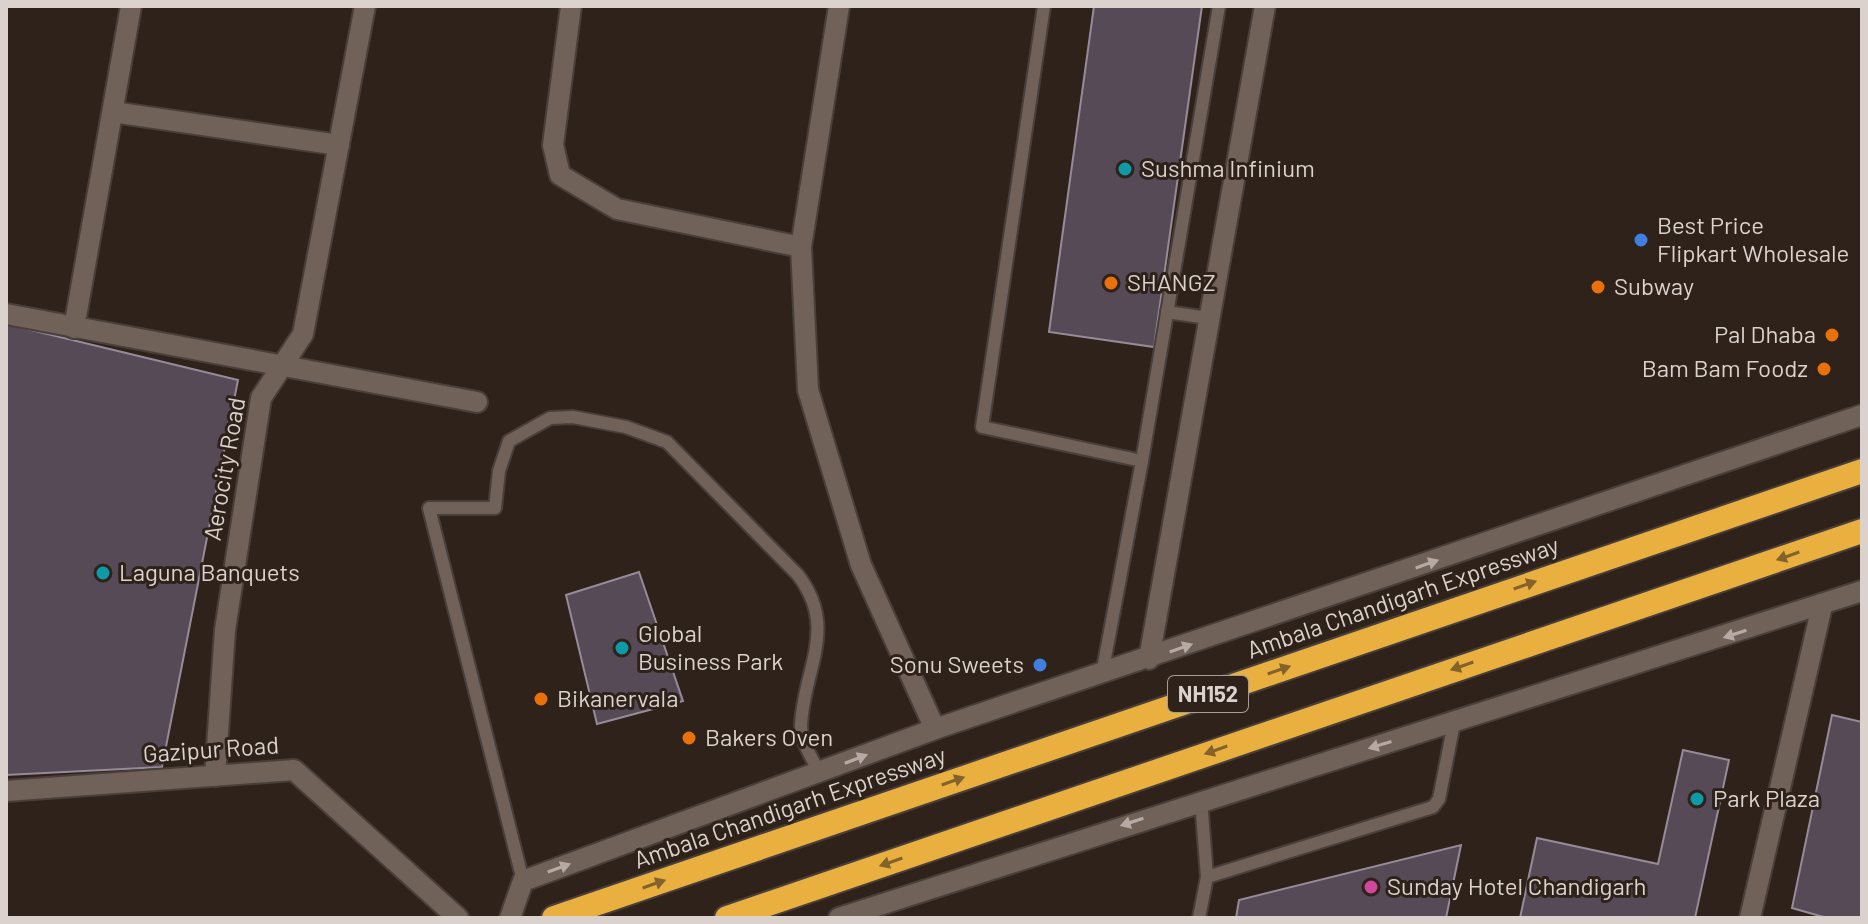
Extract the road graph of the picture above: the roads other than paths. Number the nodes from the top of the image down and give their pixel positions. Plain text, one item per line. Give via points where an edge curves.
1 (131, 6) edge
2 (365, 6) edge
3 (571, 6) edge
4 (839, 6) edge
5 (1044, 6) edge
6 (1219, 6) edge
7 (1265, 6) edge
8 (113, 112) junction
9 (339, 145) junction
10 (801, 247) junction
11 (1167, 312) junction
12 (6, 314) edge
13 (1208, 318) junction
14 (74, 328) junction
15 (282, 366) junction
16 (477, 402) dead end
17 (1862, 415) edge
18 (1142, 461) junction
19 (1862, 471) edge
20 (1862, 531) edge
21 (1862, 591) edge
22 (1822, 606) junction
23 (1149, 659) junction
24 (1102, 674) junction
25 (1454, 723) junction
26 (935, 729) junction
27 (819, 772) junction
28 (215, 776) junction
29 (6, 791) edge
30 (1201, 800) junction
31 (1207, 877) junction
32 (523, 881) junction
33 (458, 918) edge
34 (510, 918) edge
35 (554, 918) edge
36 (727, 918) edge
37 (839, 918) edge
38 (1199, 918) edge
39 (1750, 918) edge

1 - 8 street
2 - 9 street, Aerocity Road
3 - 10 street via 553,145 560,175 617,209
4 - 10 street
5 - 18 lane via 982,427
6 - 11 lane
7 - 13 street
8 - 9 street
8 - 14 street
9 - 15 street, Aerocity Road via 303,334
10 - 26 street via 808,390 861,565
11 - 13 lane
11 - 18 lane
12 - 14 street
13 - 23 street
14 - 15 street
15 - 16 street
15 - 28 street, Aerocity Road via 261,398 225,630
23 -> 17 street
18 - 24 lane
35 -> 19 highway, Ambala Chandigarh Expressway / NH152
20 -> 36 highway, NH152
21 - 22 street
22 -> 25 street
22 - 39 street
23 - 24 street
24 - 26 street
25 -> 30 street
25 - 31 lane via 1433,807
27 -> 26 street
32 -> 27 street
27 - 32 lane via 801,728 818,647 811,592 667,442 626,427 550,418 509,441 495,508 429,508
28 - 29 street, Gazipur Road
28 - 33 street, Gazipur Road via 294,770
30 - 31 lane
30 -> 37 street
31 - 38 lane
32 - 34 street

